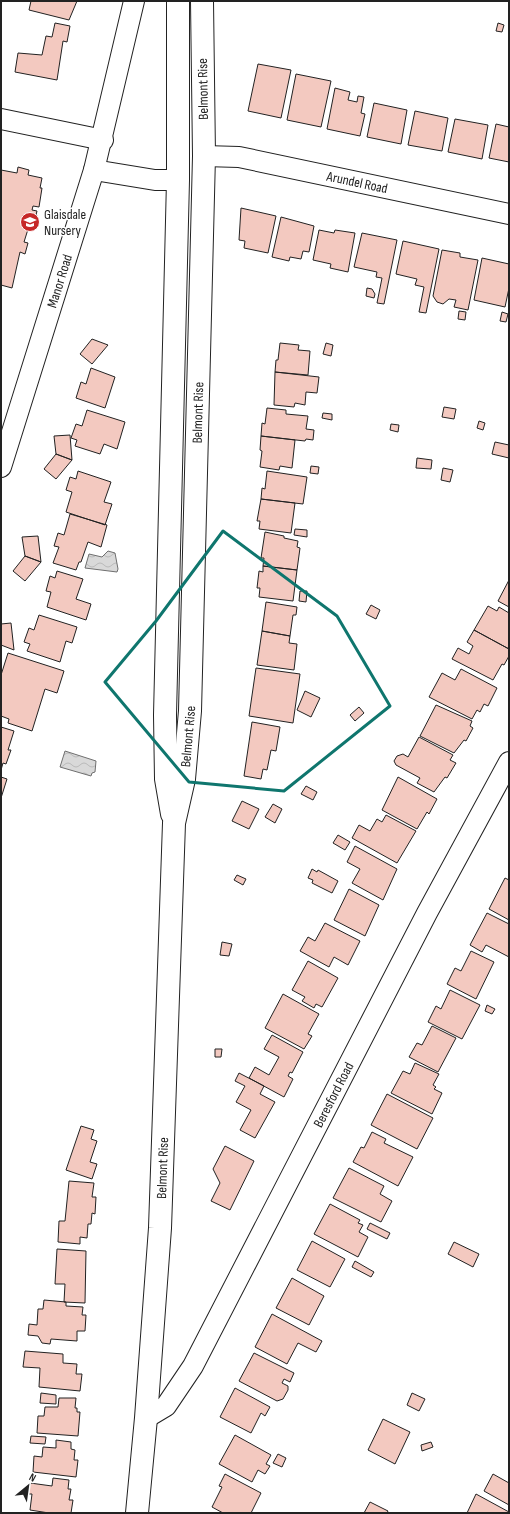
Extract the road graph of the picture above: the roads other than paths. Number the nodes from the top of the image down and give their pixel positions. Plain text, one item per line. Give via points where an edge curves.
1 (134, 1) edge
2 (178, 1) edge
3 (202, 1) edge
4 (1, 118) edge
5 (103, 140) junction
6 (204, 156) junction
7 (94, 170) junction
8 (178, 180) junction
9 (509, 214) edge
10 (1, 467) edge
11 (509, 762) edge
12 (174, 823) junction
13 (146, 1418) junction
14 (137, 1513) edge

1 - 5 street, Manor Road
2 - 8 highway, Belmont Rise
3 - 6 highway, Belmont Rise
4 - 5 street
5 - 7 street, Manor Road
6 - 9 street, Arundel Road via 238,157
6 - 12 highway, Belmont Rise via 190,711 184,779
7 - 8 street via 155,180
7 - 10 street, Manor Road
8 - 12 highway, Belmont Rise via 165,715 166,779
11 - 13 street, Beresford Road via 412,942 193,1366 166,1406
12 - 13 highway, Belmont Rise via 160,1220
13 - 14 highway, Belmont Rise

